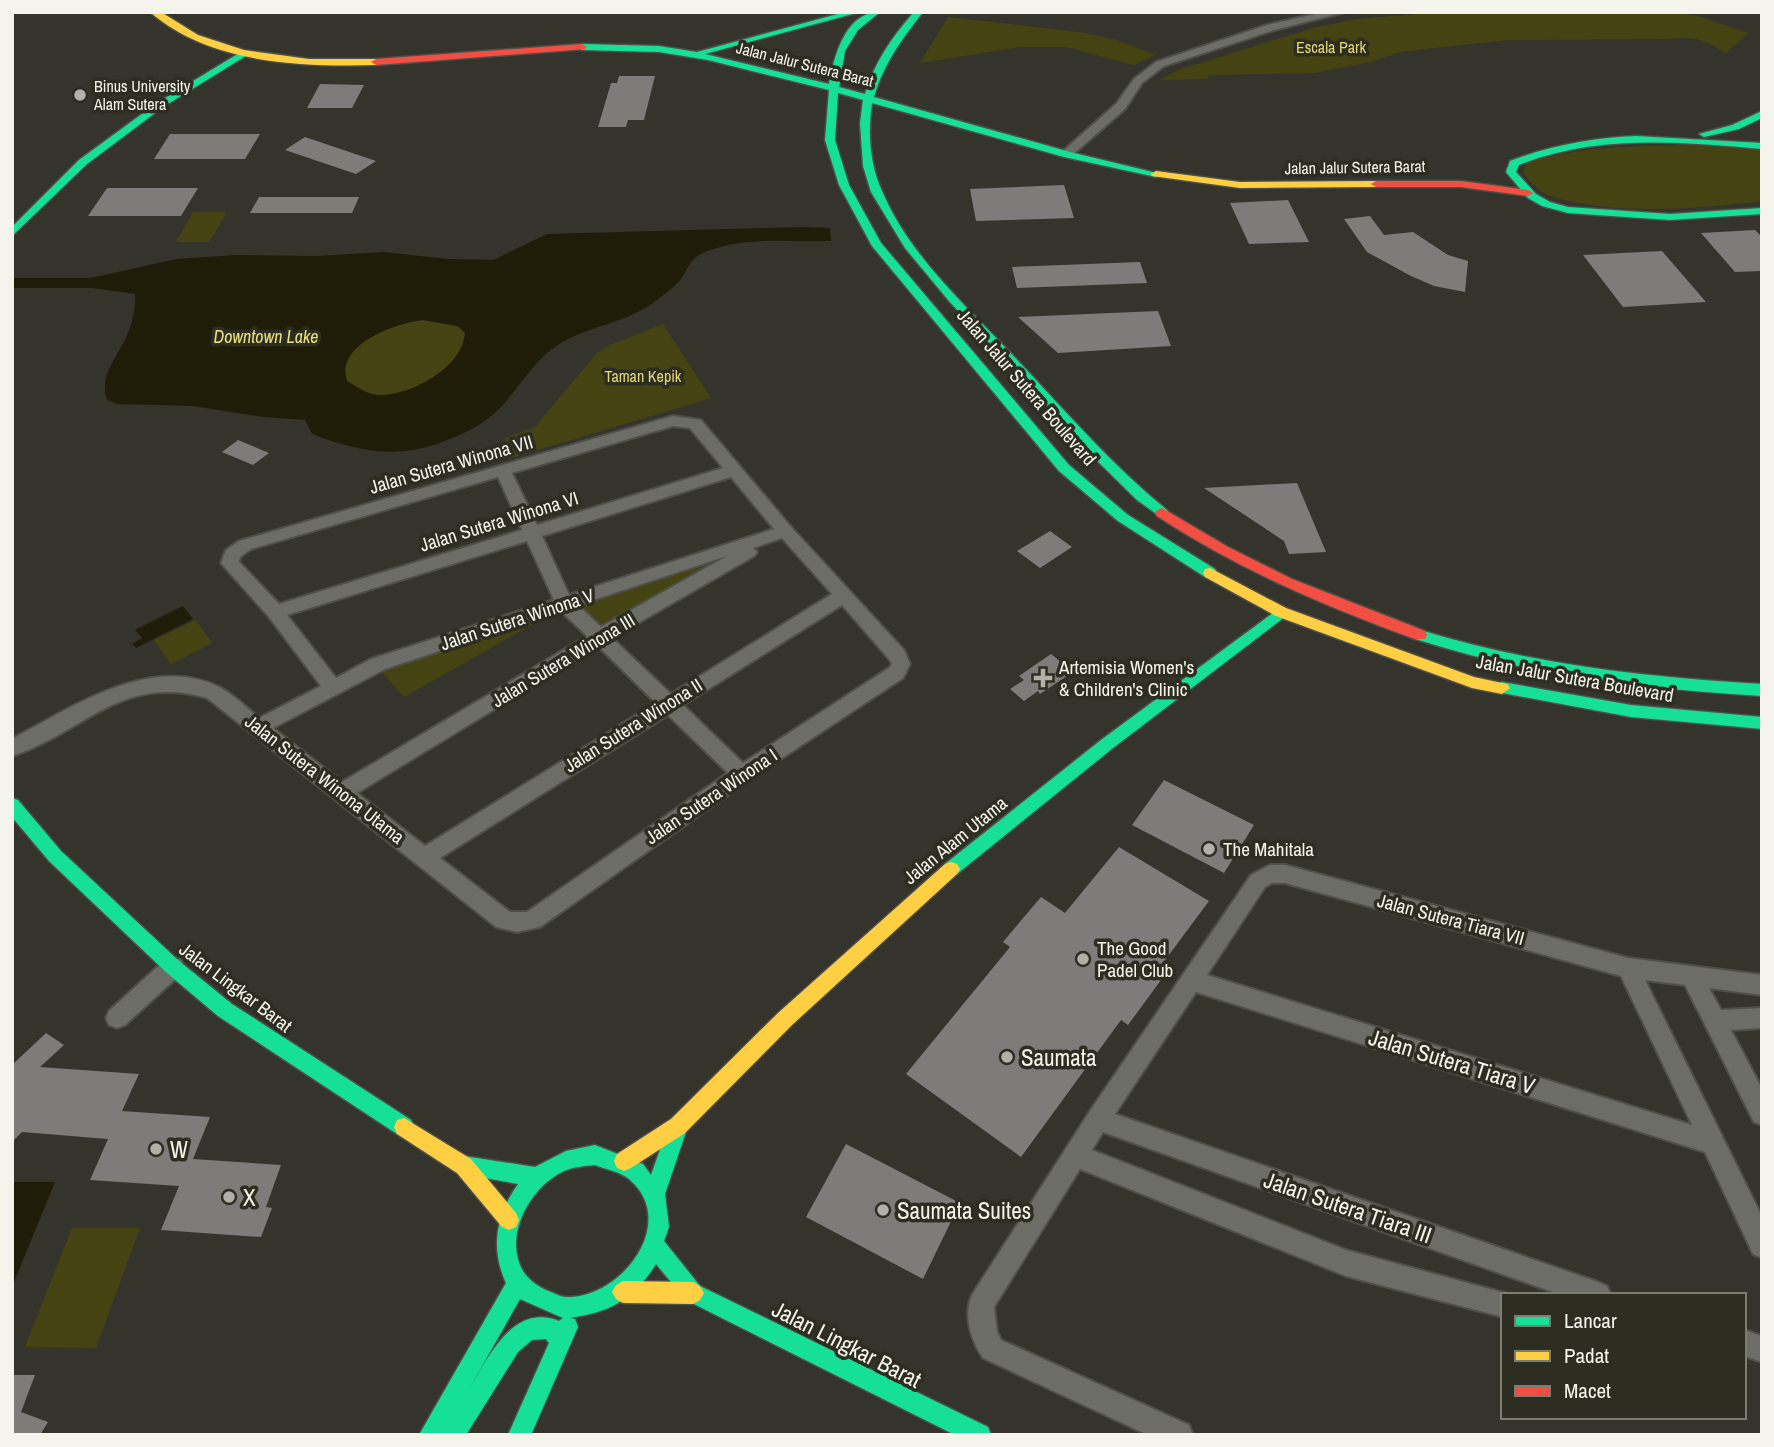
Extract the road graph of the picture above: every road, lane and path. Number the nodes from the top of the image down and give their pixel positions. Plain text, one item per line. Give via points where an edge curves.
1 (154, 12) edge
2 (856, 12) edge
3 (876, 12) edge
4 (891, 12) edge
5 (913, 12) edge
6 (919, 12) edge
7 (1340, 12) edge
8 (685, 52) junction
9 (244, 54) junction
10 (878, 70) junction
11 (784, 76) junction
12 (835, 89) junction
13 (867, 97) junction
14 (832, 110) junction
15 (899, 114) junction
16 (1762, 114) edge
17 (877, 128) dead end
18 (1675, 140) junction
19 (866, 146) junction
20 (1762, 146) edge
21 (1067, 153) junction
22 (1514, 163) junction
23 (1450, 183) junction
24 (1528, 193) junction
25 (1754, 212) edge
26 (12, 233) edge
27 (736, 470) junction
28 (503, 471) junction
29 (785, 531) junction
30 (531, 533) junction
31 (232, 554) joint
32 (843, 596) junction
33 (564, 603) junction
34 (275, 612) junction
35 (1281, 612) junction
36 (597, 638) junction
37 (332, 688) junction
38 (1762, 690) edge
39 (118, 698) junction
40 (666, 704) junction
41 (1762, 723) edge
42 (257, 728) junction
43 (12, 748) edge
44 (12, 763) edge
45 (742, 774) junction
46 (342, 792) junction
47 (12, 805) edge
48 (425, 856) junction
49 (517, 923) joint
50 (173, 967) junction
51 (1628, 968) junction
52 (1691, 975) junction
53 (1191, 980) junction
54 (1762, 985) edge
55 (117, 1018) dead end
56 (1762, 1018) edge
57 (1715, 1021) junction
58 (1762, 1114) edge
59 (1098, 1119) junction
60 (678, 1126) junction
61 (1712, 1143) junction
62 (1075, 1155) junction
63 (624, 1161) junction
64 (464, 1166) junction
65 (536, 1177) junction
66 (655, 1194) junction
67 (509, 1220) junction
68 (1762, 1245) edge
69 (656, 1247) junction
70 (519, 1283) junction
71 (623, 1292) junction
72 (693, 1293) junction
73 (1592, 1293) edge
74 (1501, 1303) edge
75 (575, 1309) junction
76 (560, 1342) junction
77 (430, 1435) edge
78 (453, 1435) edge
79 (519, 1435) edge
80 (980, 1435) edge
81 (1179, 1435) edge

1 - 9 main road, Jalan Jalur Sutera Barat via 190,33
2 - 8 main road via 709,52
3 - 12 main road, Jalan Jalur Sutera Boulevard via 838,53
4 - 5 main road via 869,29 872,39
6 - 10 main road, Jalan Jalur Sutera Boulevard via 901,30
7 - 21 street via 1271,27 1160,64
8 - 9 main road, Jalan Jalur Sutera Barat via 570,47 380,62 272,60
8 - 11 main road, Jalan Jalur Sutera Barat
9 - 26 main road via 150,112 82,162
10 - 13 main road, Jalan Jalur Sutera Boulevard
10 - 15 main road
11 - 12 main road, Jalan Jalur Sutera Barat
11 - 14 main road
12 - 13 main road, Jalan Jalur Sutera Barat
12 - 14 main road, Jalan Jalur Sutera Boulevard
13 - 15 main road, Jalan Jalur Sutera Barat
13 - 19 main road, Jalan Jalur Sutera Boulevard
14 - 35 main road, Jalan Jalur Sutera Boulevard via 830,146 876,244 1064,468 1123,518 1188,562
15 - 21 main road, Jalan Jalur Sutera Barat via 934,118
16 - 18 main road via 1735,127
17 - 19 main road
18 - 20 main road
18 - 22 main road, Jalan Jalur Sutera Barat via 1551,148
19 - 38 main road, Jalan Jalur Sutera Boulevard via 869,172 907,241 962,307 1100,458 1147,501 1209,543 1293,585 1472,652 1571,674
21 - 23 main road, Jalan Jalur Sutera Barat via 1170,177 1226,184
22 - 23 main road, Jalan Jalur Sutera Barat via 1478,178
22 - 24 main road via 1511,172
23 - 24 main road, Jalan Jalur Sutera Barat
24 - 25 main road, Jalan Jalur Sutera Barat via 1560,209 1578,212 1684,217
27 - 28 street, Jalan Sutera Winona VII via 695,424 683,420
27 - 29 street
27 - 30 street, Jalan Sutera Winona VI
28 - 30 street
28 - 31 street, Jalan Sutera Winona VII via 245,545
29 - 32 street
29 - 33 street, Jalan Sutera Winona V
29 - 36 street, Jalan Sutera Winona III
30 - 33 street
30 - 34 street, Jalan Sutera Winona VI
31 - 34 street via 230,563
32 - 40 street, Jalan Sutera Winona II
32 - 45 street, Jalan Sutera Winona I via 897,655 901,664 896,673
33 - 36 street
33 - 37 street, Jalan Sutera Winona V via 378,664
34 - 37 street
35 - 41 main road, Jalan Jalur Sutera Boulevard via 1472,682 1579,705 1688,720
35 - 60 main road, Jalan Alam Utama via 933,883 785,1019
36 - 40 street
36 - 46 street, Jalan Sutera Winona III
37 - 42 street, Jalan Sutera Winona V
39 - 42 street, Jalan Sutera Winona Utama via 139,688 187,684 214,694
39 - 43 street, Jalan Sutera Winona Utama via 103,700
39 - 44 street, Jalan Sutera Winona Utama via 109,712
40 - 45 street
40 - 48 street, Jalan Sutera Winona II
42 - 46 street, Jalan Sutera Winona Utama
45 - 49 street, Jalan Sutera Winona I via 532,920
46 - 48 street, Jalan Sutera Winona Utama
47 - 50 main road, Jalan Lingkar Barat via 55,856
48 - 49 street, Jalan Sutera Winona Utama via 504,920
50 - 55 street
50 - 64 main road, Jalan Lingkar Barat via 225,1010
51 - 52 street, Jalan Sutera Tiara VII
51 - 53 street, Jalan Sutera Tiara VII via 1273,873 1258,881
51 - 61 street
52 - 54 street, Jalan Sutera Tiara VII
52 - 57 street
53 - 59 street
53 - 61 street, Jalan Sutera Tiara V
56 - 57 street
57 - 58 street
59 - 62 street
59 - 73 street, Jalan Sutera Tiara III
60 - 63 main road, Jalan Alam Utama
60 - 66 main road, Jalan Alam Utama
61 - 68 street
62 - 74 street via 1346,1263
62 - 81 street via 981,1304 984,1336 992,1349
63 - 65 main road via 595,1154 564,1160
63 - 66 main road via 642,1174
64 - 65 main road, Jalan Lingkar Barat
64 - 67 main road, Jalan Lingkar Barat
65 - 67 main road
66 - 69 main road via 660,1219
67 - 70 main road via 509,1264
69 - 71 main road via 643,1272
69 - 72 main road, Jalan Lingkar Barat
70 - 75 main road via 543,1303
70 - 77 main road
71 - 72 main road, Jalan Lingkar Barat
71 - 75 main road via 600,1304
72 - 80 main road, Jalan Lingkar Barat
75 - 76 main road
76 - 78 main road via 552,1329 536,1326 522,1331
76 - 79 main road

